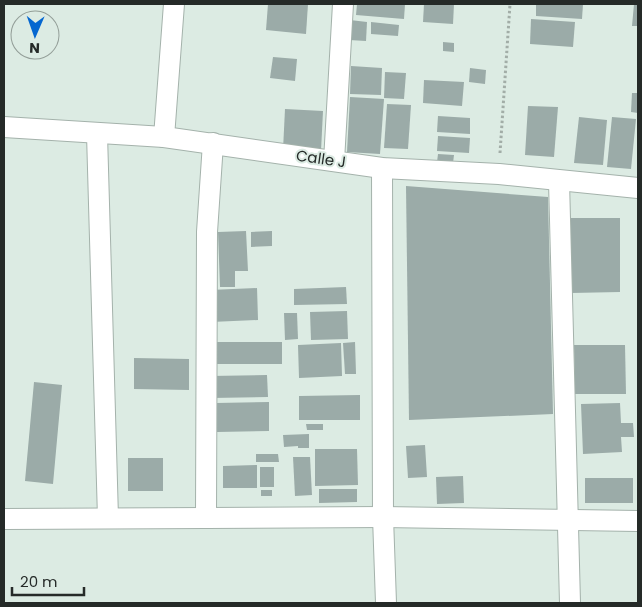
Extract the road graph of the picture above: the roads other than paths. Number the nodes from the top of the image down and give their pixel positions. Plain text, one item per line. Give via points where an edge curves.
1 (174, 4) edge
2 (343, 4) edge
3 (4, 127) edge
4 (97, 134) junction
5 (164, 137) junction
6 (213, 143) junction
7 (334, 161) junction
8 (382, 168) junction
9 (560, 181) junction
10 (638, 188) edge
11 (383, 517) junction
12 (108, 518) junction
13 (206, 518) junction
14 (4, 519) edge
15 (568, 520) junction
16 (638, 521) edge
17 (386, 603) edge
18 (570, 603) edge

1 - 5 street
2 - 7 street
3 - 4 street, Calle J
4 - 5 street, Calle J
4 - 12 street
5 - 6 street, Calle J
6 - 7 street, Calle J
6 - 13 street via 207,232
7 - 8 street, Calle J
8 - 9 street, Calle J via 499,174
8 - 11 street
9 - 10 street, Calle J
9 - 15 street
11 - 13 street
11 - 15 street
11 - 17 street
12 - 13 street
12 - 14 street
15 - 16 street
15 - 18 street

